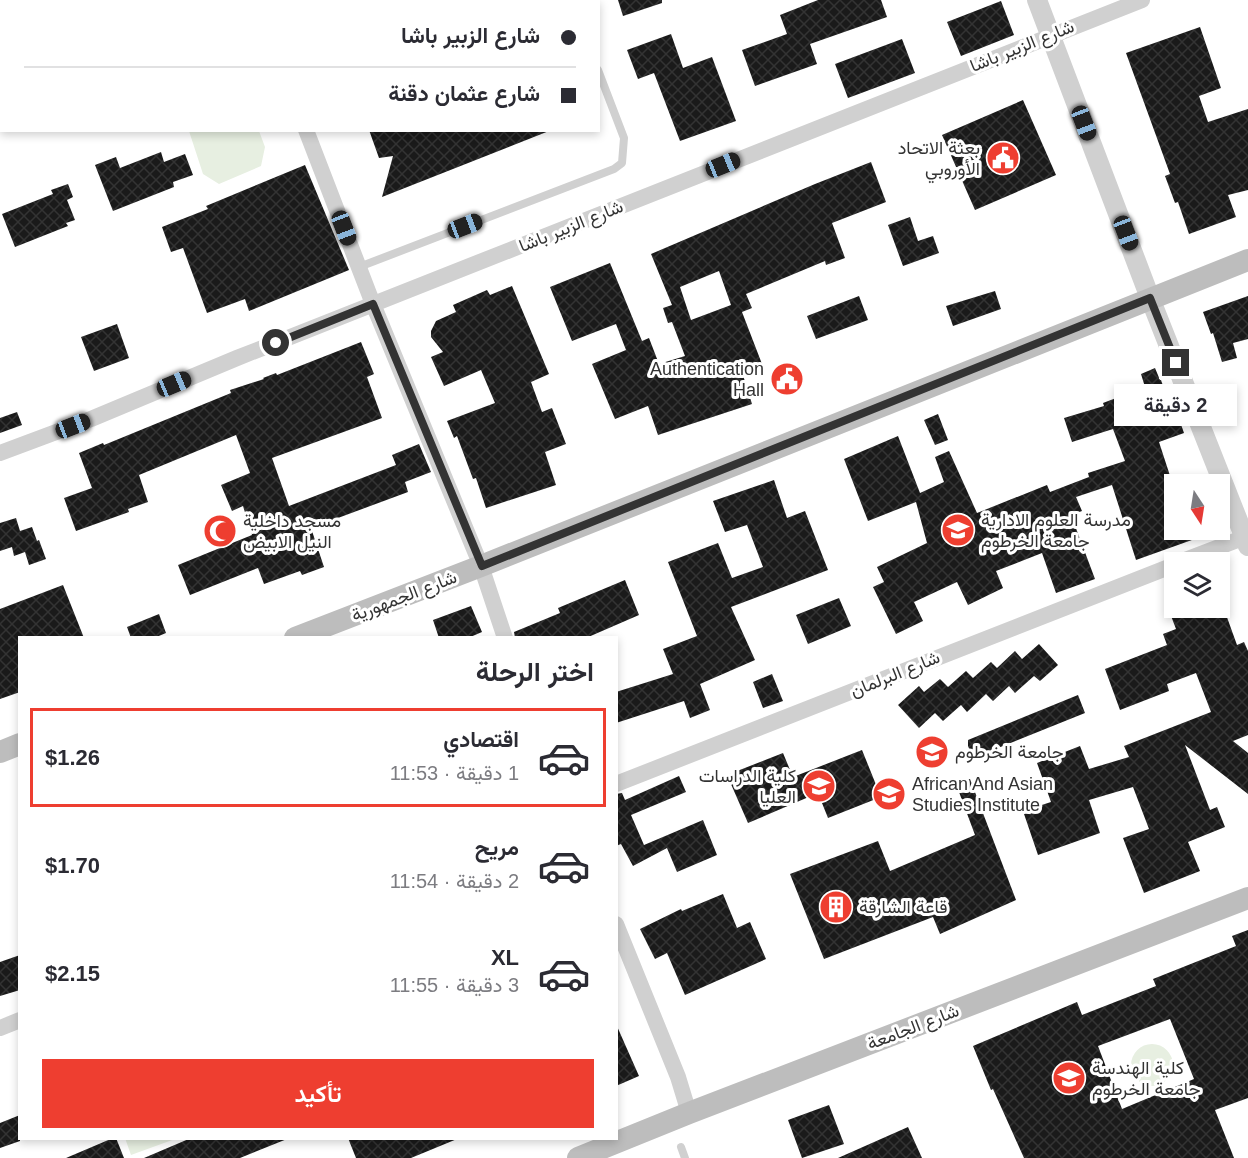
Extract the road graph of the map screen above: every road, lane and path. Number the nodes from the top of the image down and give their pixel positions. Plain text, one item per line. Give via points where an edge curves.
1 (1037, 0) edge
2 (1142, 0) edge
3 (1051, 35) junction
4 (600, 75) edge
5 (307, 132) edge
6 (1248, 260) edge
7 (358, 267) junction
8 (1150, 298) junction
9 (373, 304) junction
10 (0, 453) edge
11 (1247, 540) edge
12 (1210, 552) edge
13 (482, 566) junction
14 (1164, 568) edge
15 (301, 636) edge
16 (505, 636) edge
17 (18, 745) edge
18 (0, 752) edge
19 (618, 783) edge
20 (1248, 898) edge
21 (618, 929) edge
22 (18, 1021) edge
23 (0, 1028) edge
24 (689, 1113) junction
25 (681, 1146) dead end
26 (578, 1158) edge
27 (685, 1158) edge

1 - 3 street
2 - 3 street, شارع الزبير باشا
3 - 8 street
3 - 9 street, شارع الزبير باشا
4 - 7 lane via 624,138 622,163
5 - 7 street
6 - 8 main road, شارع الجمهورية
7 - 9 street
8 - 11 street
8 - 13 main road, شارع الجمهورية
9 - 10 street, شارع الزبير باشا
9 - 13 street
11 - 12 street
13 - 15 main road, شارع الجمهورية
13 - 16 street
14 - 19 street, شارع البرلمان
17 - 18 main road
20 - 24 main road, شارع الجامعة
21 - 24 street
22 - 23 street
24 - 26 main road, شارع الجامعة
25 - 27 lane

